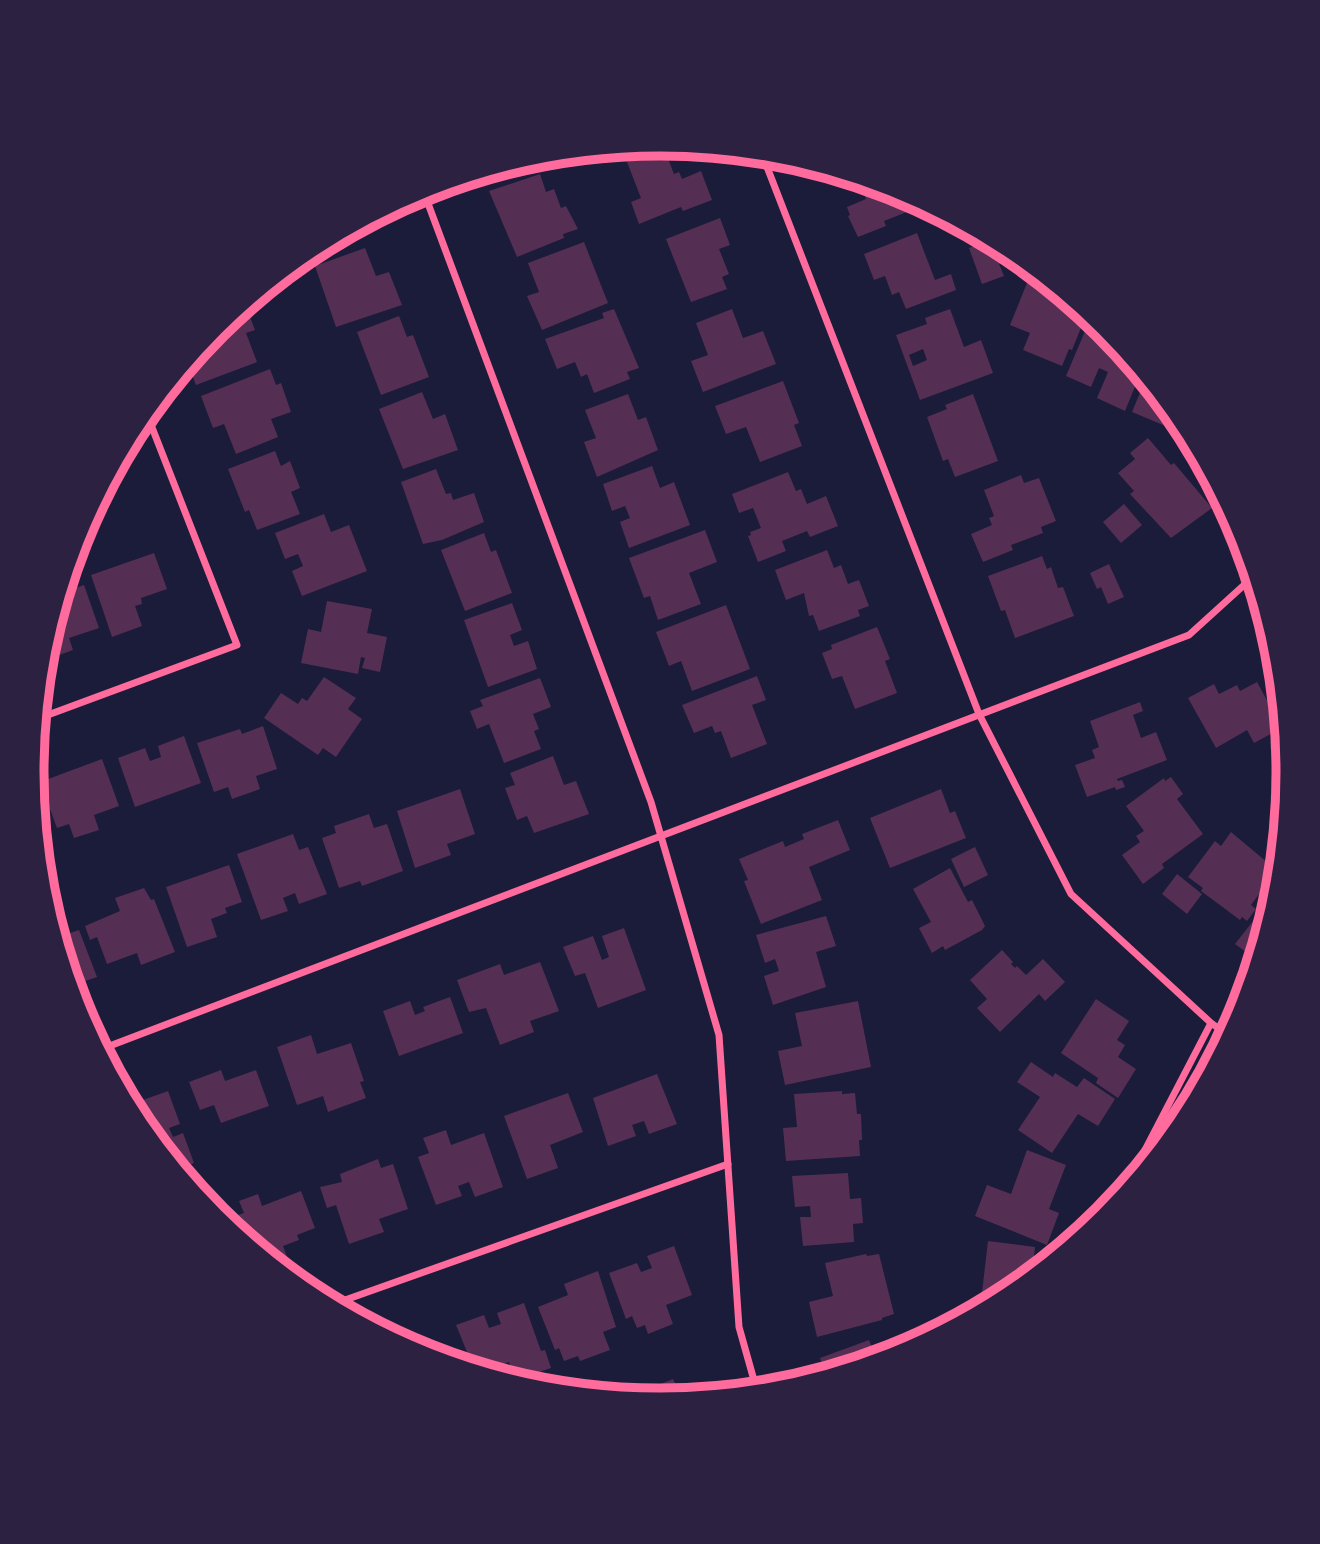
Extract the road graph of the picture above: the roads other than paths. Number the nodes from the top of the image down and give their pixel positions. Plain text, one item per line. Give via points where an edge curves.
1 (767, 166) edge
2 (427, 202) edge
3 (151, 425) edge
4 (1246, 583) edge
5 (979, 714) junction
6 (47, 715) edge
7 (660, 835) junction
8 (1211, 1023) junction
9 (1220, 1029) edge
10 (107, 1046) edge
11 (1142, 1155) edge
12 (728, 1164) junction
13 (344, 1301) edge
14 (754, 1381) edge

1 - 5 street
2 - 7 street
3 - 6 street via 237,645
4 - 5 street via 1189,635
5 - 7 street
5 - 8 street via 1071,894
7 - 10 street
7 - 12 street via 719,1035
8 - 9 street
8 - 11 street
12 - 13 street
12 - 14 street via 739,1327

